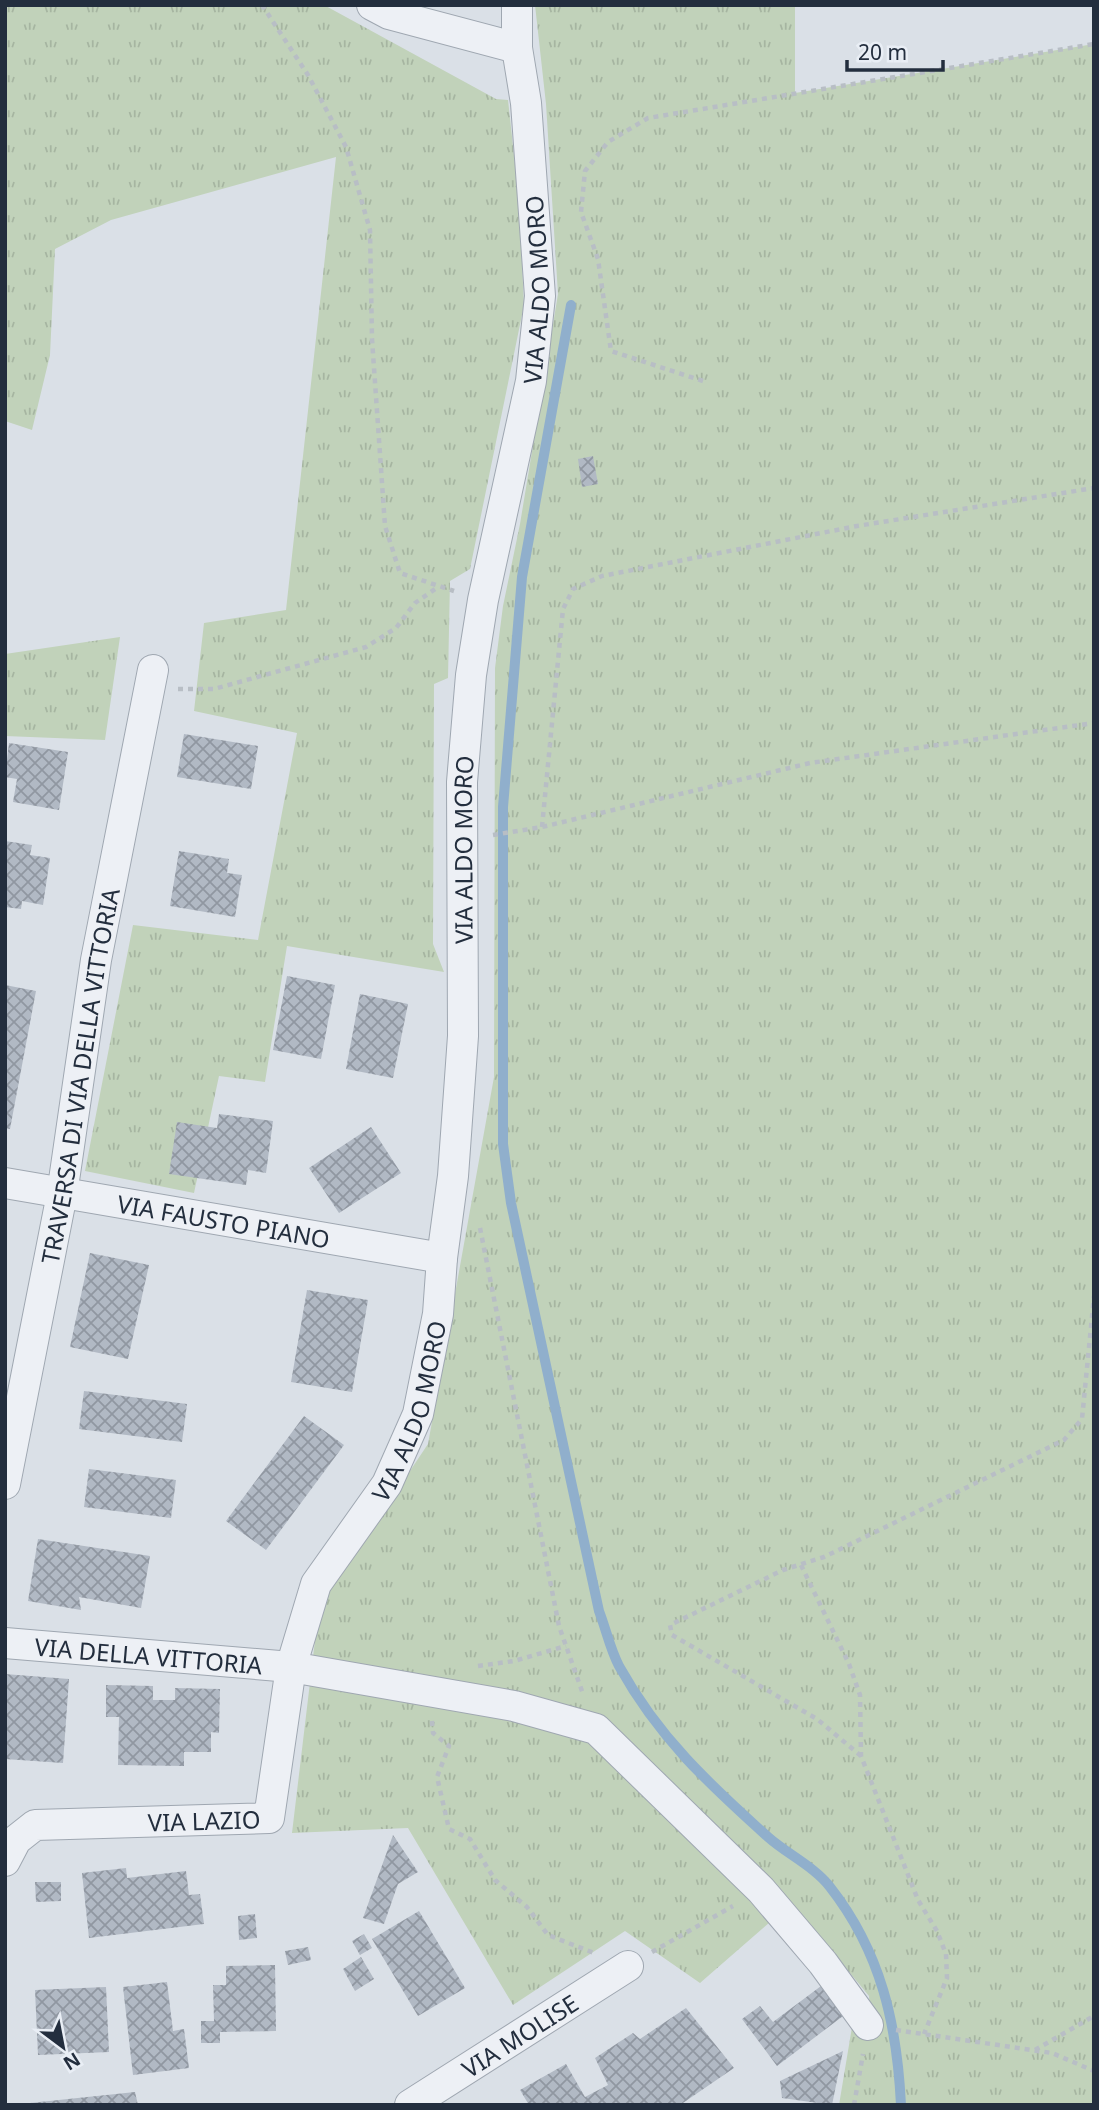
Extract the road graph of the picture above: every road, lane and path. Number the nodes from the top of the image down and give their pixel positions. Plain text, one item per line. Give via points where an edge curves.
1 (262, 5) edge
2 (372, 5) edge
3 (517, 5) edge
4 (1094, 44) edge
5 (517, 47) junction
6 (702, 381) dead end
7 (1094, 488) edge
8 (438, 586) junction
9 (484, 600) junction
10 (152, 679) joint
11 (1094, 723) edge
12 (542, 827) junction
13 (461, 840) junction
14 (5, 1183) edge
15 (62, 1194) junction
16 (478, 1217) dead end
17 (442, 1258) junction
18 (1094, 1296) edge
19 (5, 1484) edge
20 (801, 1564) junction
21 (5, 1643) edge
22 (291, 1667) junction
23 (430, 1692) junction
24 (596, 1729) junction
25 (861, 1756) junction
26 (5, 1861) edge
27 (761, 1890) junction
28 (628, 1966) junction
29 (1094, 2016) edge
30 (868, 2025) junction
31 (924, 2034) junction
32 (1035, 2050) junction
33 (1094, 2071) edge
34 (410, 2105) edge
35 (854, 2105) edge

1 - 8 path via 308,75 346,147 370,230 372,339 385,526 400,573
2 - 5 street via 389,14
3 - 5 street, VIA ALDO MORO
4 - 6 path via 648,118 608,142 585,171 581,212 598,259 611,351
5 - 9 street, VIA ALDO MORO via 526,103 540,296 531,381
7 - 12 path via 857,526 602,576 573,589 563,609
8 - 9 path
8 - 10 path via 415,603 396,628 366,648 214,689
9 - 13 street, VIA ALDO MORO via 471,675
10 - 15 street, TRAVERSA DI VIA DELLA VITTORIA via 96,960
11 - 12 path via 810,763
12 - 13 path
13 - 17 street, VIA ALDO MORO via 463,1037
14 - 15 street, VIA FAUSTO PIANO
15 - 17 street, VIA FAUSTO PIANO
15 - 19 street, TRAVERSA DI VIA DELLA VITTORIA
16 - 24 path via 559,1626
17 - 22 street, VIA ALDO MORO via 438,1314 418,1414 387,1484 316,1584
18 - 20 path via 1082,1419 1065,1440
20 - 25 path via 860,1695
20 - 25 path via 670,1625 672,1634 817,1719
21 - 22 street, VIA DELLA VITTORIA
22 - 23 street, VIA DELLA VITTORIA
22 - 26 street, VIA LAZIO via 269,1818 35,1825 16,1840
23 - 24 street, VIA DELLA VITTORIA via 514,1706
23 - 28 path via 433,1733 449,1746 437,1777 449,1829 470,1839 495,1880 527,1907 548,1935
24 - 27 street
25 - 31 path via 918,1900 946,1954 947,1978
27 - 28 path
27 - 30 street
28 - 34 street, VIA MOLISE
29 - 32 path
30 - 31 path
30 - 35 path
31 - 32 path
32 - 33 path

